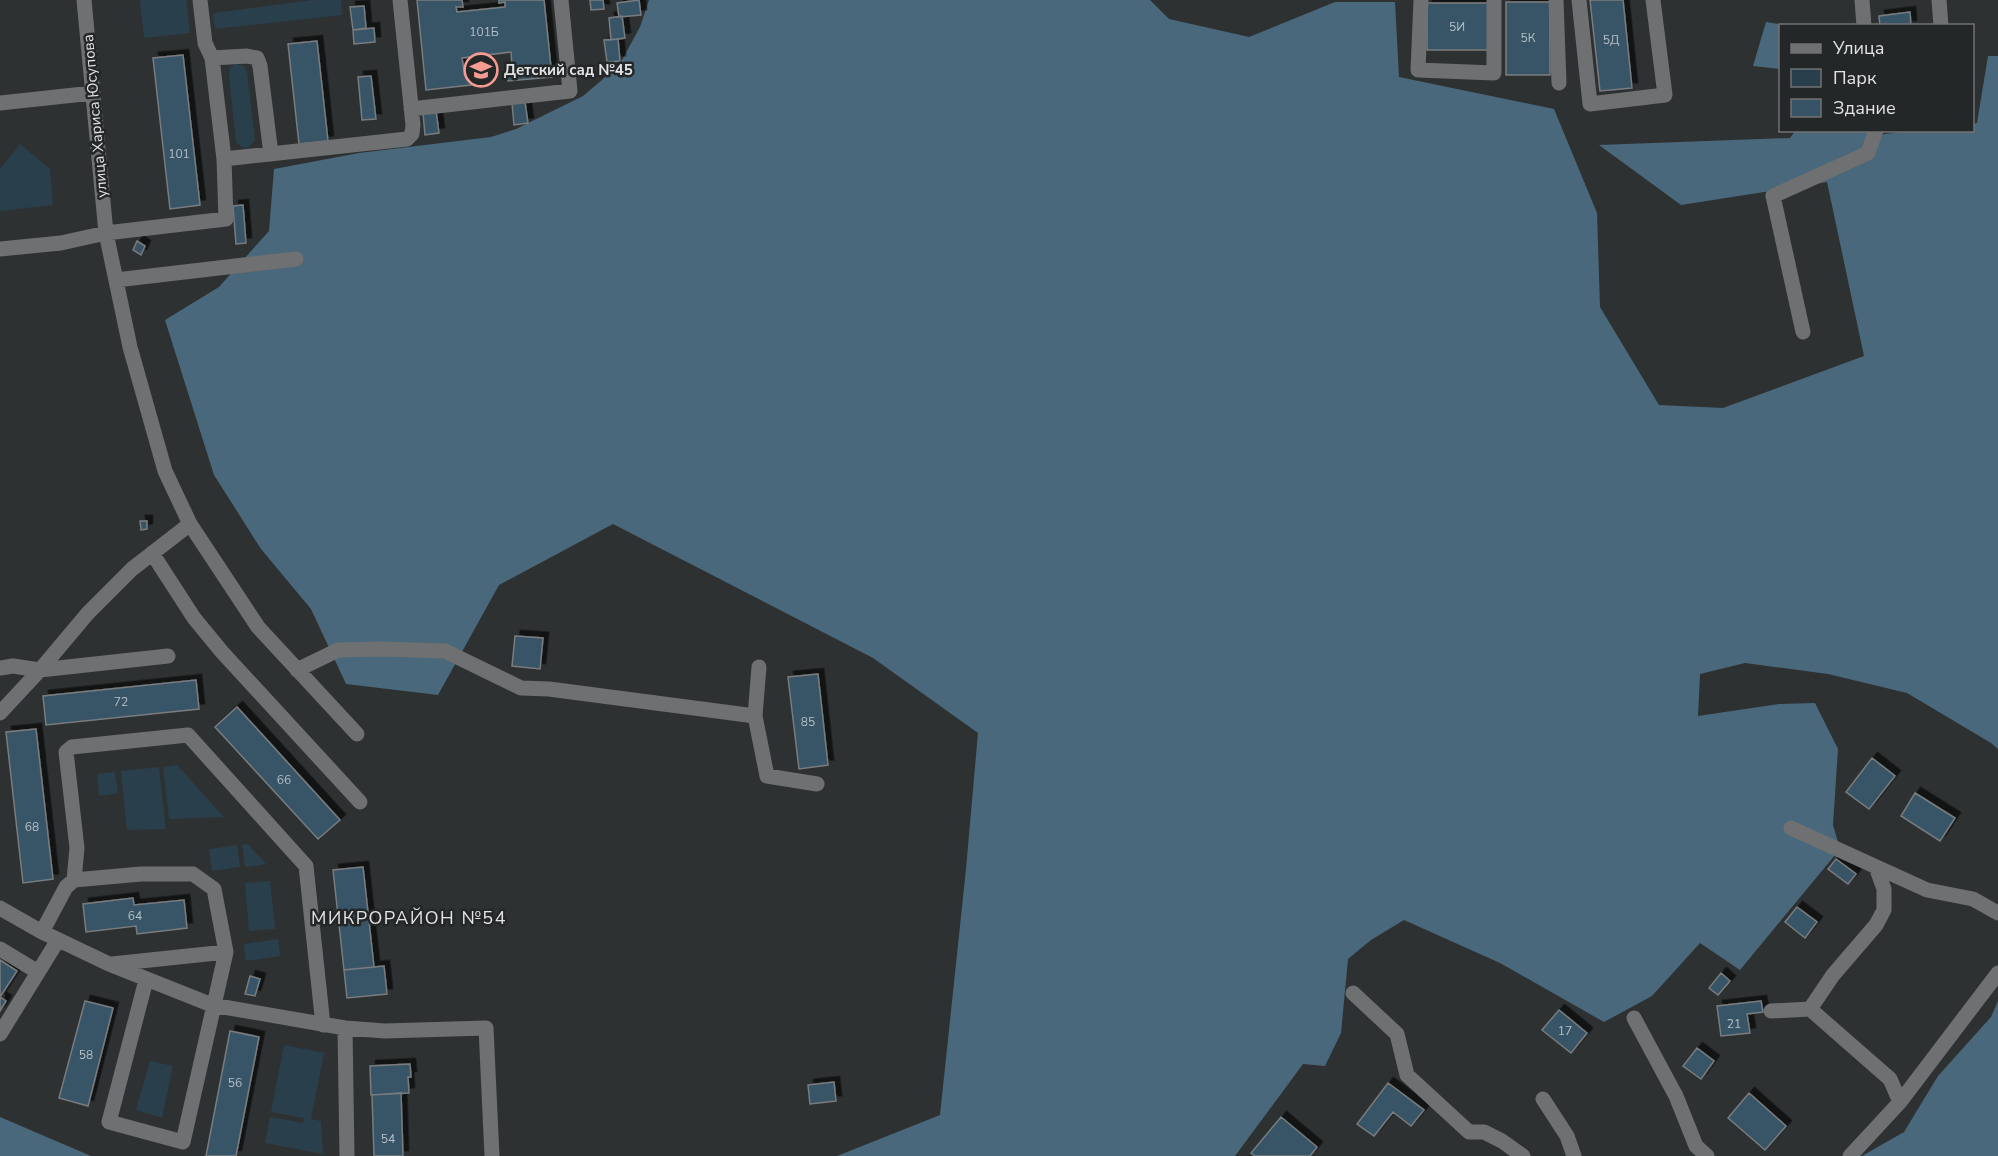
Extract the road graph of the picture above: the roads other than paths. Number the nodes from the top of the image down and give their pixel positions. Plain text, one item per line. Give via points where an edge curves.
1 (84, 0) edge
2 (200, 0) edge
3 (400, 0) edge
4 (561, 0) edge
5 (1421, 0) edge
6 (1494, 0) edge
7 (1556, 0) edge
8 (1579, 0) edge
9 (1653, 0) edge
10 (1862, 0) edge
11 (1939, 0) edge
12 (1864, 24) edge
13 (1941, 24) edge
14 (212, 58) junction
15 (1559, 83) dead end
16 (93, 93) junction
17 (0, 103) edge
18 (411, 109) junction
19 (1875, 132) edge
20 (270, 154) junction
21 (224, 159) junction
22 (106, 233) junction
23 (0, 249) edge
24 (296, 259) dead end
25 (116, 280) junction
26 (1803, 332) dead end
27 (190, 524) junction
28 (152, 553) junction
29 (168, 656) dead end
30 (759, 667) dead end
31 (0, 668) edge
32 (40, 670) junction
33 (297, 670) junction
34 (0, 713) edge
35 (755, 716) junction
36 (357, 734) dead end
37 (817, 784) dead end
38 (360, 802) dead end
39 (1791, 828) dead end
40 (1876, 867) junction
41 (74, 880) junction
42 (0, 908) edge
43 (1998, 913) edge
44 (42, 932) junction
45 (57, 940) junction
46 (0, 949) edge
47 (225, 952) junction
48 (110, 964) junction
49 (38, 972) junction
50 (1998, 973) edge
51 (146, 980) junction
52 (1353, 993) dead end
53 (212, 1005) junction
54 (1810, 1009) junction
55 (1771, 1011) dead end
56 (1634, 1018) dead end
57 (323, 1025) junction
58 (345, 1028) junction
59 (0, 1034) edge
60 (1543, 1099) dead end
61 (1900, 1102) junction
62 (347, 1156) edge
63 (492, 1156) edge
64 (1523, 1156) edge
65 (1574, 1156) edge
66 (1707, 1156) edge
67 (1850, 1156) edge

1 - 16 street, улица Хариса Юсупова
2 - 14 street via 205,43
3 - 18 street
4 - 18 street via 570,91
5 - 6 street via 1418,70 1494,73
7 - 15 street
8 - 9 street via 1590,104 1665,95
10 - 12 street
11 - 13 street
14 - 20 street via 257,58
14 - 21 street
16 - 17 street
16 - 22 street, улица Хариса Юсупова
18 - 20 street via 412,134 407,139
19 - 26 street via 1868,153 1773,196
20 - 21 street
21 - 22 street via 226,219
22 - 23 street via 61,243
22 - 25 street, улица Хариса Юсупова
24 - 25 street
25 - 27 street, улица Хариса Юсупова via 130,347 165,471
27 - 28 street
27 - 33 street, улица Хариса Юсупова via 258,627
28 - 32 street via 88,613
28 - 38 street via 194,618 222,652
29 - 32 street
30 - 35 street
31 - 32 street
32 - 34 street
33 - 35 street via 338,650 445,651 521,688
33 - 36 street, улица Хариса Юсупова
35 - 37 street via 767,776
39 - 40 street
40 - 43 street via 1927,890 1973,899
40 - 54 street via 1884,889 1884,910
41 - 44 street via 66,887
41 - 47 street via 193,874 214,889
41 - 57 street via 77,848 66,752 72,747 188,735 306,866
42 - 44 street
44 - 45 street
45 - 48 street
45 - 49 street
46 - 49 street
47 - 48 street
47 - 53 street
48 - 51 street
49 - 59 street
50 - 61 street
51 - 53 street
51 - 53 street via 109,1122 183,1142
52 - 64 street via 1397,1034 1407,1075 1469,1132 1484,1132
53 - 57 street
54 - 55 street
54 - 61 street via 1890,1079
56 - 66 street via 1676,1096 1696,1146
57 - 58 street
58 - 62 street
58 - 63 street via 486,1028
60 - 65 street via 1567,1136
61 - 67 street

